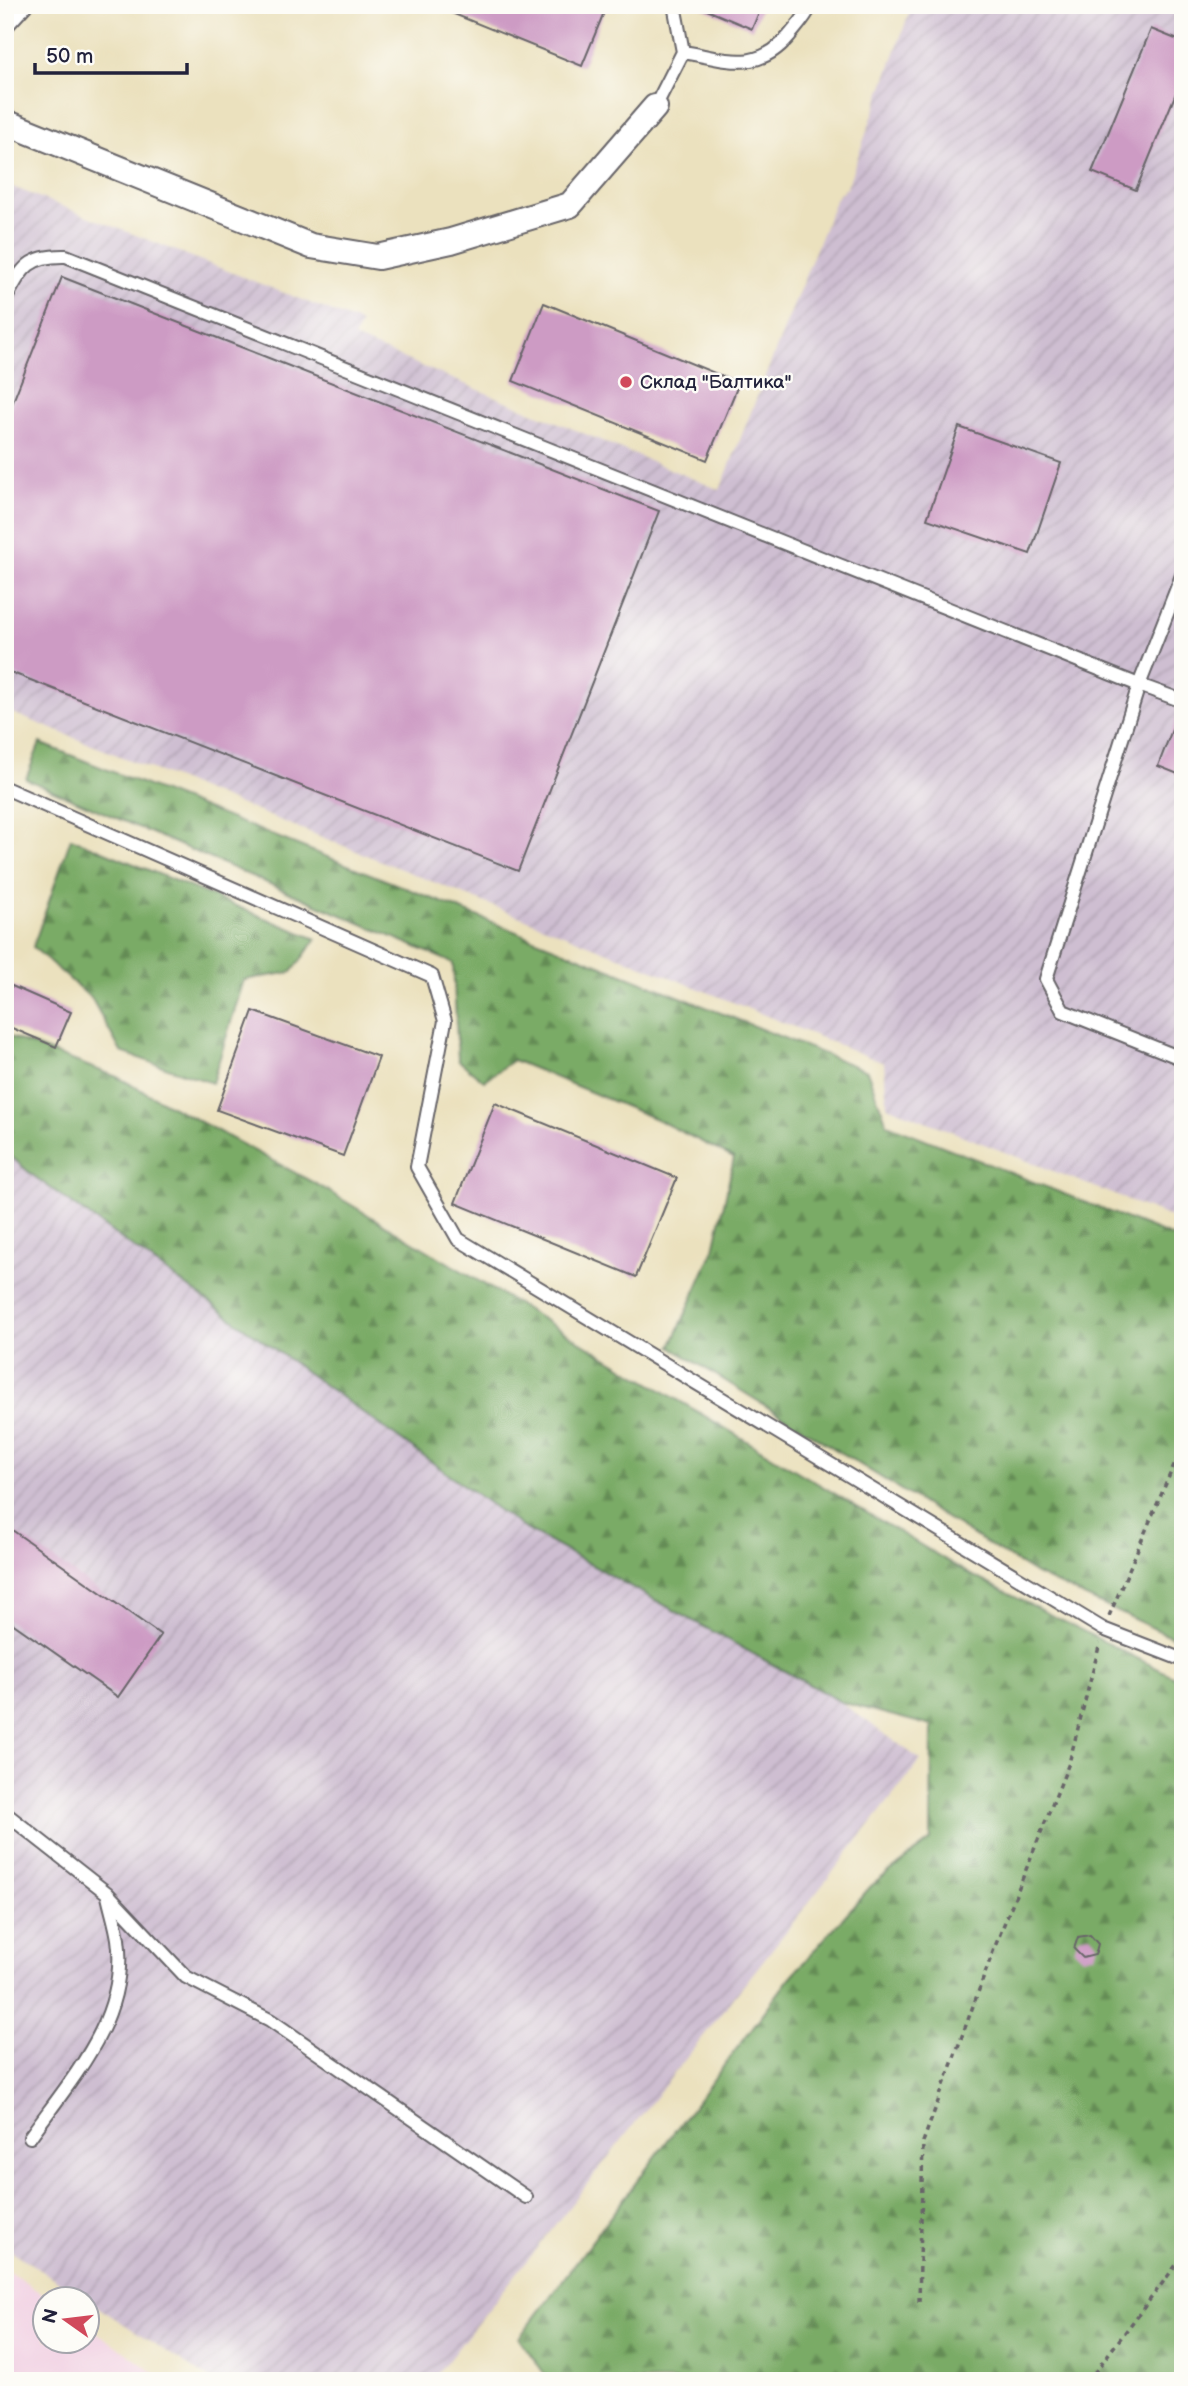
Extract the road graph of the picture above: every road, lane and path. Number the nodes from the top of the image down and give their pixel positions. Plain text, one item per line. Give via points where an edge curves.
1 (26, 5) edge
2 (677, 5) edge
3 (811, 5) edge
4 (5, 28) edge
5 (683, 52) junction
6 (654, 107) joint
7 (5, 121) edge
8 (5, 300) edge
9 (1183, 573) edge
10 (1139, 685) junction
11 (1183, 701) edge
12 (5, 788) edge
13 (1183, 1059) edge
14 (1183, 1444) edge
15 (1103, 1629) junction
16 (1183, 1660) edge
17 (5, 1813) edge
18 (107, 1893) junction
19 (30, 2137) dead end
20 (526, 2197) dead end
21 (1183, 2256) edge
22 (919, 2302) dead end
23 (1088, 2381) edge

1 - 4 lane
2 - 5 lane
3 - 5 lane via 775,52 750,63
5 - 6 lane
6 - 7 street via 570,205 451,242 378,257 311,246
8 - 10 lane via 22,269 45,256 66,256
9 - 10 lane
10 - 11 lane
10 - 13 lane via 1046,979 1063,1011
12 - 15 lane via 432,975 445,1021 417,1167 458,1238
14 - 15 path
15 - 16 lane
15 - 22 path via 1069,1763 923,2142
17 - 18 lane
18 - 19 lane via 118,1941 114,2002 93,2049
18 - 20 lane via 186,1977 270,2020
21 - 23 path

